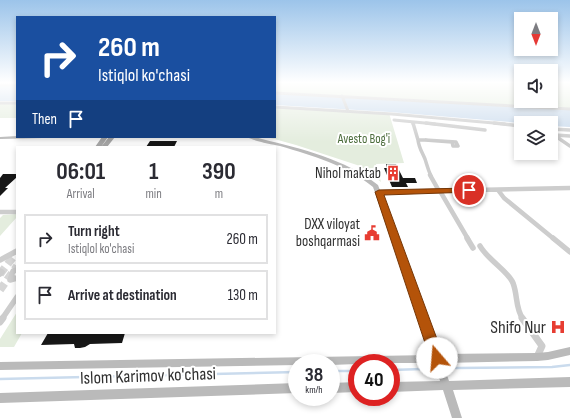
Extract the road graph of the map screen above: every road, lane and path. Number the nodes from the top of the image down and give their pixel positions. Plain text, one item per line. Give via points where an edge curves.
1 (0, 103) edge
2 (16, 103) edge
3 (345, 103) edge
4 (456, 103) edge
5 (276, 107) edge
6 (570, 109) edge
7 (348, 111) junction
8 (394, 120) dead end
9 (413, 123) junction
10 (514, 125) edge
11 (558, 129) edge
12 (485, 130) dead end
13 (570, 130) edge
14 (558, 135) edge
15 (570, 136) edge
16 (0, 138) edge
17 (16, 138) edge
18 (111, 138) edge
19 (253, 138) edge
20 (558, 138) edge
21 (105, 146) edge
22 (570, 146) edge
23 (570, 188) edge
24 (498, 190) junction
25 (440, 191) junction
26 (379, 192) junction
27 (2, 212) edge
28 (16, 212) edge
29 (16, 251) edge
30 (570, 252) edge
31 (0, 260) edge
32 (16, 270) edge
33 (16, 278) edge
34 (16, 298) edge
35 (0, 322) edge
36 (570, 351) edge
37 (537, 357) junction
38 (437, 358) junction
39 (0, 366) edge
40 (570, 382) edge
41 (446, 385) junction
42 (400, 387) edge
43 (288, 388) edge
44 (0, 398) edge
45 (457, 418) edge

1 - 2 street
3 - 7 street
4 - 6 street
5 - 7 street
7 - 10 street
8 - 9 street
9 - 12 street
9 - 25 street via 417,140 456,142 458,146 453,146 452,142 418,140 419,149 425,159 426,169
11 - 13 street
14 - 15 street
16 - 17 main road
18 - 21 main road
19 - 26 main road via 346,166 369,180
20 - 22 street
23 - 24 street
24 - 25 street
24 - 30 street via 504,198
25 - 26 street
25 - 37 street via 476,247 513,282 518,312 542,346
26 - 38 main road
27 - 28 street
29 - 31 street
32 - 33 street via 13,271 10,280
34 - 35 street
36 - 37 main road, Islom Karimov ko'chasi
37 - 38 main road, Islom Karimov ko'chasi
38 - 39 main road, Islom Karimov ko'chasi
38 - 41 main road
40 - 41 main road
41 - 42 main road
41 - 45 main road
43 - 44 main road, Islom Karimov ko'chasi

